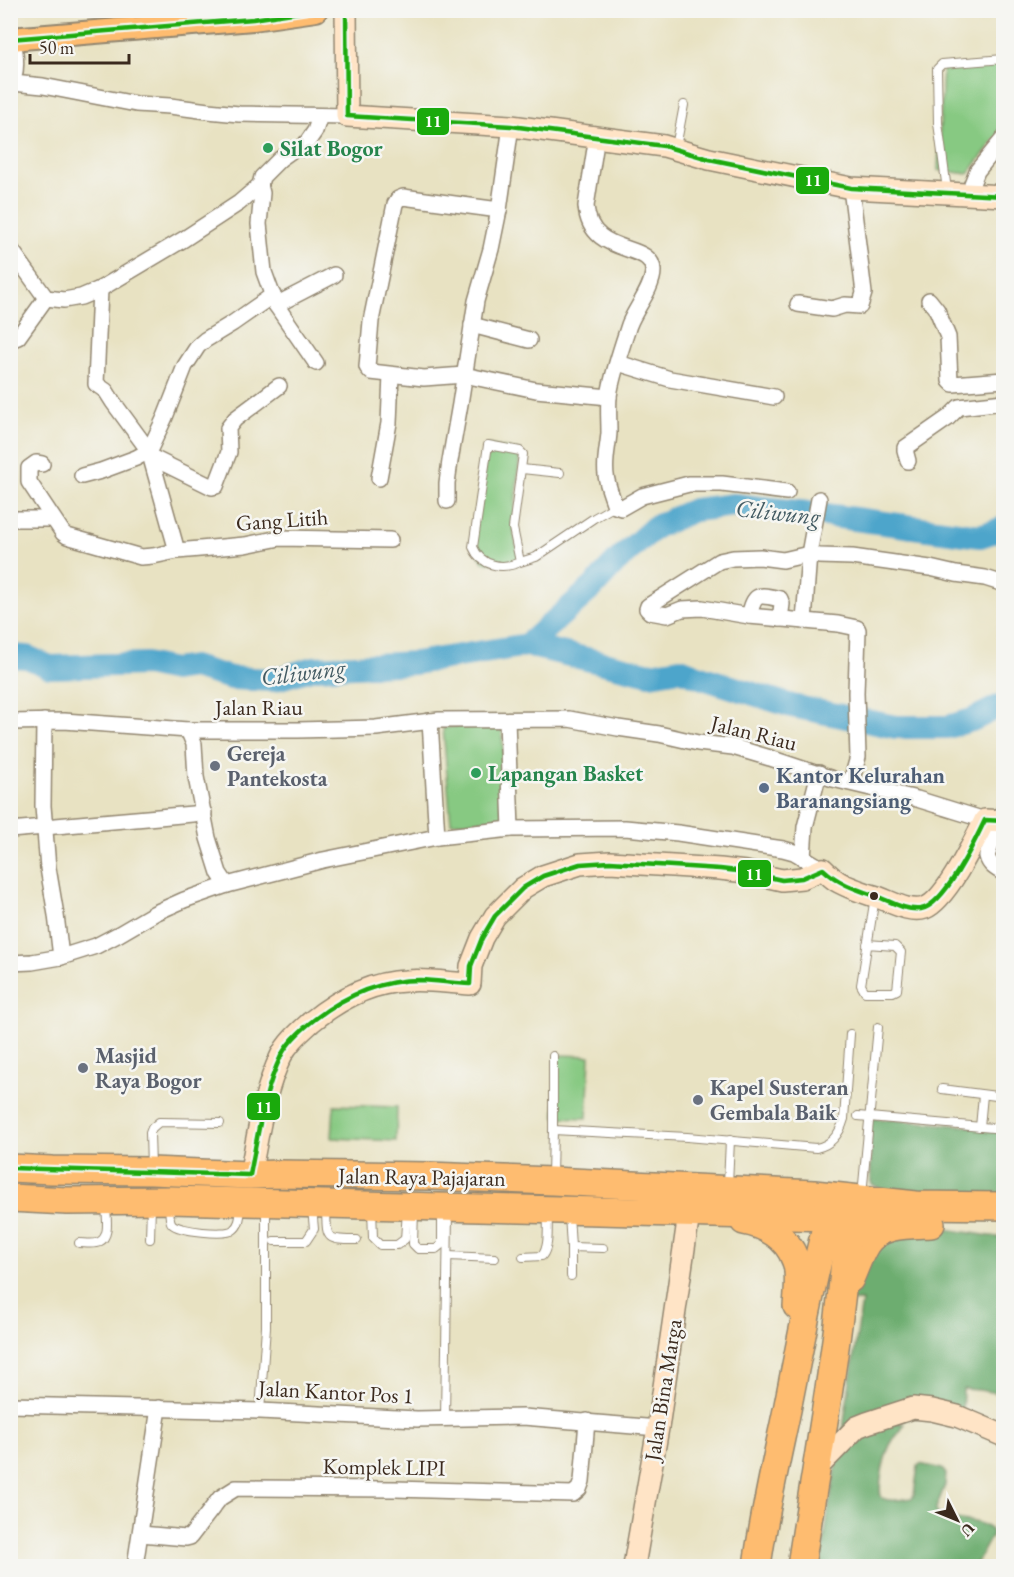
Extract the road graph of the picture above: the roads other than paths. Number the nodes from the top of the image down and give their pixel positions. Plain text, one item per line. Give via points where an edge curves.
1 (316, 10) edge
2 (346, 10) edge
3 (12, 38) edge
4 (1004, 59) edge
5 (12, 85) edge
6 (684, 105) dead end
7 (320, 116) junction
8 (348, 117) junction
9 (511, 126) junction
10 (597, 136) junction
11 (1004, 138) edge
12 (676, 149) junction
13 (260, 185) junction
14 (851, 188) junction
15 (958, 193) junction
16 (1004, 196) edge
17 (499, 210) junction
18 (10, 249) edge
19 (334, 275) dead end
20 (100, 289) junction
21 (46, 298) junction
22 (274, 300) junction
23 (930, 300) dead end
24 (798, 304) dead end
25 (472, 325) junction
26 (10, 340) edge
27 (529, 340) dead end
28 (316, 363) dead end
29 (618, 363) junction
30 (391, 375) junction
31 (464, 375) junction
32 (1004, 380) edge
33 (279, 386) dead end
34 (609, 397) junction
35 (774, 397) dead end
36 (1004, 402) edge
37 (150, 454) junction
38 (908, 460) dead end
39 (42, 464) dead end
40 (522, 469) junction
41 (560, 473) dead end
42 (82, 476) dead end
43 (379, 478) dead end
44 (787, 492) dead end
45 (819, 499) dead end
46 (447, 501) dead end
47 (615, 506) junction
48 (10, 519) edge
49 (52, 519) junction
50 (390, 540) dead end
51 (811, 546) junction
52 (177, 550) junction
53 (520, 562) junction
54 (1004, 584) edge
55 (749, 616) junction
56 (780, 620) junction
57 (804, 621) junction
58 (507, 720) junction
59 (44, 721) junction
60 (430, 721) junction
61 (10, 723) edge
62 (188, 730) junction
63 (819, 773) junction
64 (851, 782) junction
65 (204, 813) junction
66 (998, 818) edge
67 (45, 827) junction
68 (511, 829) junction
69 (10, 830) edge
70 (437, 837) junction
71 (803, 858) junction
72 (823, 869) junction
73 (1004, 873) edge
74 (226, 885) junction
75 (875, 897) junction
76 (867, 944) junction
77 (61, 957) junction
78 (10, 963) edge
79 (878, 1027) dead end
80 (850, 1034) dead end
81 (553, 1056) dead end
82 (942, 1089) dead end
83 (983, 1095) junction
84 (1004, 1097) edge
85 (858, 1116) dead end
86 (870, 1118) junction
87 (220, 1124) dead end
88 (980, 1127) junction
89 (1004, 1129) edge
90 (553, 1130) junction
91 (730, 1140) junction
92 (10, 1168) edge
93 (151, 1171) junction
94 (278, 1174) junction
95 (238, 1175) junction
96 (552, 1181) junction
97 (727, 1190) junction
98 (10, 1198) edge
99 (161, 1200) junction
100 (105, 1201) junction
101 (253, 1202) junction
102 (319, 1204) junction
103 (372, 1206) junction
104 (844, 1206) junction
105 (1004, 1206) edge
106 (411, 1207) junction
107 (445, 1208) junction
108 (558, 1210) junction
109 (701, 1214) junction
110 (931, 1224) junction
111 (1004, 1225) edge
112 (150, 1239) dead end
113 (357, 1240) dead end
114 (274, 1241) dead end
115 (79, 1243) dead end
116 (571, 1247) junction
117 (603, 1248) dead end
118 (448, 1256) junction
119 (523, 1257) dead end
120 (495, 1258) dead end
121 (571, 1276) dead end
122 (840, 1302) junction
123 (792, 1382) junction
124 (10, 1405) edge
125 (159, 1408) junction
126 (260, 1411) junction
127 (444, 1419) junction
128 (586, 1421) junction
129 (658, 1428) junction
130 (1004, 1436) edge
131 (815, 1470) junction
132 (141, 1534) junction
133 (135, 1566) edge
134 (634, 1566) edge
135 (757, 1566) edge
136 (801, 1566) edge

1 - 3 main road via 253,19
2 - 8 street
3 - 5 street via 16,63
4 - 15 lane via 942,64 937,69 938,123
5 - 7 street via 42,86 136,104 239,114
6 - 12 lane
7 - 8 street
7 - 13 street via 308,141 280,159 261,177
8 - 9 street
9 - 10 street
9 - 17 street
10 - 12 street
10 - 29 street via 586,206 590,224 606,242 645,257 653,272
11 - 15 street
12 - 14 street
13 - 20 street via 184,239
13 - 22 street via 264,272
14 - 15 street
14 - 24 street via 864,293 862,304 832,309
15 - 16 street
17 - 25 street
17 - 30 street via 398,199 371,321 367,368
18 - 21 street
19 - 22 street
20 - 21 street via 64,300
20 - 37 street via 96,384 106,391
21 - 26 street via 18,337
22 - 28 street
22 - 37 street via 198,346 185,366
23 - 32 street via 948,337 950,381 953,384
25 - 27 street
25 - 31 street
29 - 34 street
29 - 35 street via 670,379
30 - 31 street
30 - 43 street via 389,423
31 - 34 street via 536,390
31 - 46 street
33 - 37 street via 228,428 229,452 216,486
34 - 47 street via 605,466
36 - 38 street via 960,407 905,448
37 - 42 street
37 - 52 street
39 - 49 street, Gang Litih via 29,468 28,482
40 - 41 lane
40 - 53 lane via 513,528
40 - 53 lane via 522,452 488,446 472,541 483,562
44 - 47 street via 689,484 642,496 621,508
45 - 51 street
47 - 53 lane via 536,557
48 - 49 street
49 - 52 street, Gang Litih via 67,536 133,556
50 - 52 street, Gang Litih via 280,538
51 - 54 street via 819,556 930,568
51 - 55 street via 783,560 760,557 719,561 647,609 668,615 682,609 702,608
51 - 57 street
55 - 56 street
55 - 56 street via 754,599 759,596 780,599
56 - 57 street
57 - 64 street via 858,629 858,757
58 - 60 street, Jalan Riau
58 - 63 street, Jalan Riau via 569,719 659,734 733,747
58 - 68 street
59 - 61 street, Jalan Riau
59 - 62 street, Jalan Riau
59 - 67 street
60 - 62 street, Jalan Riau via 376,728
60 - 70 street
62 - 65 street via 194,744
63 - 64 street, Jalan Riau
63 - 71 street via 805,828
64 - 66 street, Jalan Riau
65 - 67 street
65 - 74 street via 213,856
66 - 73 street via 987,856
66 - 75 street via 935,901 924,908 910,908
67 - 69 street
67 - 77 street
68 - 70 street
68 - 71 street via 647,830 783,849
70 - 74 street via 322,860
71 - 72 street
72 - 75 street via 838,882
72 - 95 street via 802,878 782,880 720,869 610,862 580,864 543,876 523,888 495,916 471,966 470,984 406,981 370,987 326,1011 295,1036 269,1084
74 - 77 street via 155,913 96,946
75 - 76 lane
76 - 76 lane via 895,946 901,952 897,990 862,989
77 - 78 street
79 - 86 lane
80 - 91 lane via 844,1119 833,1140 816,1148
81 - 90 lane
82 - 83 lane
83 - 84 lane
83 - 88 lane
85 - 86 lane
86 - 88 lane
86 - 104 lane via 863,1170
87 - 93 lane via 159,1122 150,1133
88 - 89 lane
90 - 91 lane
90 - 96 lane
91 - 97 lane
92 - 93 highway, Jalan Raya Pajajaran
93 - 95 highway, Jalan Raya Pajajaran
94 - 95 highway, Jalan Raya Pajajaran
94 - 96 highway, Jalan Raya Pajajaran
94 - 101 highway via 269,1181 272,1195
95 - 101 highway via 232,1198
96 - 97 highway, Jalan Raya Pajajaran
97 - 104 highway, Jalan Raya Pajajaran via 814,1194
98 - 100 highway, Jalan Raya Pajajaran
99 - 100 highway, Jalan Raya Pajajaran
99 - 101 highway, Jalan Raya Pajajaran
99 - 112 lane
100 - 115 lane via 106,1235 97,1244
101 - 102 highway, Jalan Raya Pajajaran
101 - 126 lane via 266,1327
102 - 103 highway, Jalan Raya Pajajaran
102 - 113 lane via 329,1236 335,1240
102 - 114 lane via 314,1229 306,1241
103 - 106 highway, Jalan Raya Pajajaran
103 - 106 lane via 373,1238 380,1245 397,1245 405,1239
104 - 105 highway, Jalan Raya Pajajaran
104 - 109 highway, Jalan Raya Pajajaran
104 - 110 highway, Jalan Raya Pajajaran
104 - 122 highway via 847,1255
104 - 123 highway
106 - 107 highway, Jalan Raya Pajajaran
106 - 107 lane via 413,1244 418,1249 436,1249 442,1244
107 - 108 highway, Jalan Raya Pajajaran
107 - 118 lane
108 - 109 highway, Jalan Raya Pajajaran
108 - 116 lane
108 - 119 lane via 545,1253
109 - 123 highway via 768,1229 783,1239 796,1260
109 - 129 street, Jalan Bina Marga
110 - 111 highway, Jalan Raya Pajajaran
110 - 122 highway via 882,1229 867,1243
116 - 117 lane
116 - 121 lane
118 - 120 lane
118 - 127 lane
122 - 131 highway
123 - 135 highway
124 - 125 street, Jalan Kantor Pos 1
125 - 126 street, Jalan Kantor Pos 1
125 - 132 street
126 - 127 street, Jalan Kantor Pos 1
127 - 128 street, Jalan Kantor Pos 1 via 523,1417
128 - 129 street, Jalan Kantor Pos 1
128 - 132 street, Komplek LIPI via 582,1481 573,1494 236,1488 220,1498 190,1537
129 - 134 street, Jalan Bina Marga
130 - 131 street via 957,1416 913,1408 857,1428
131 - 136 highway
132 - 133 street

